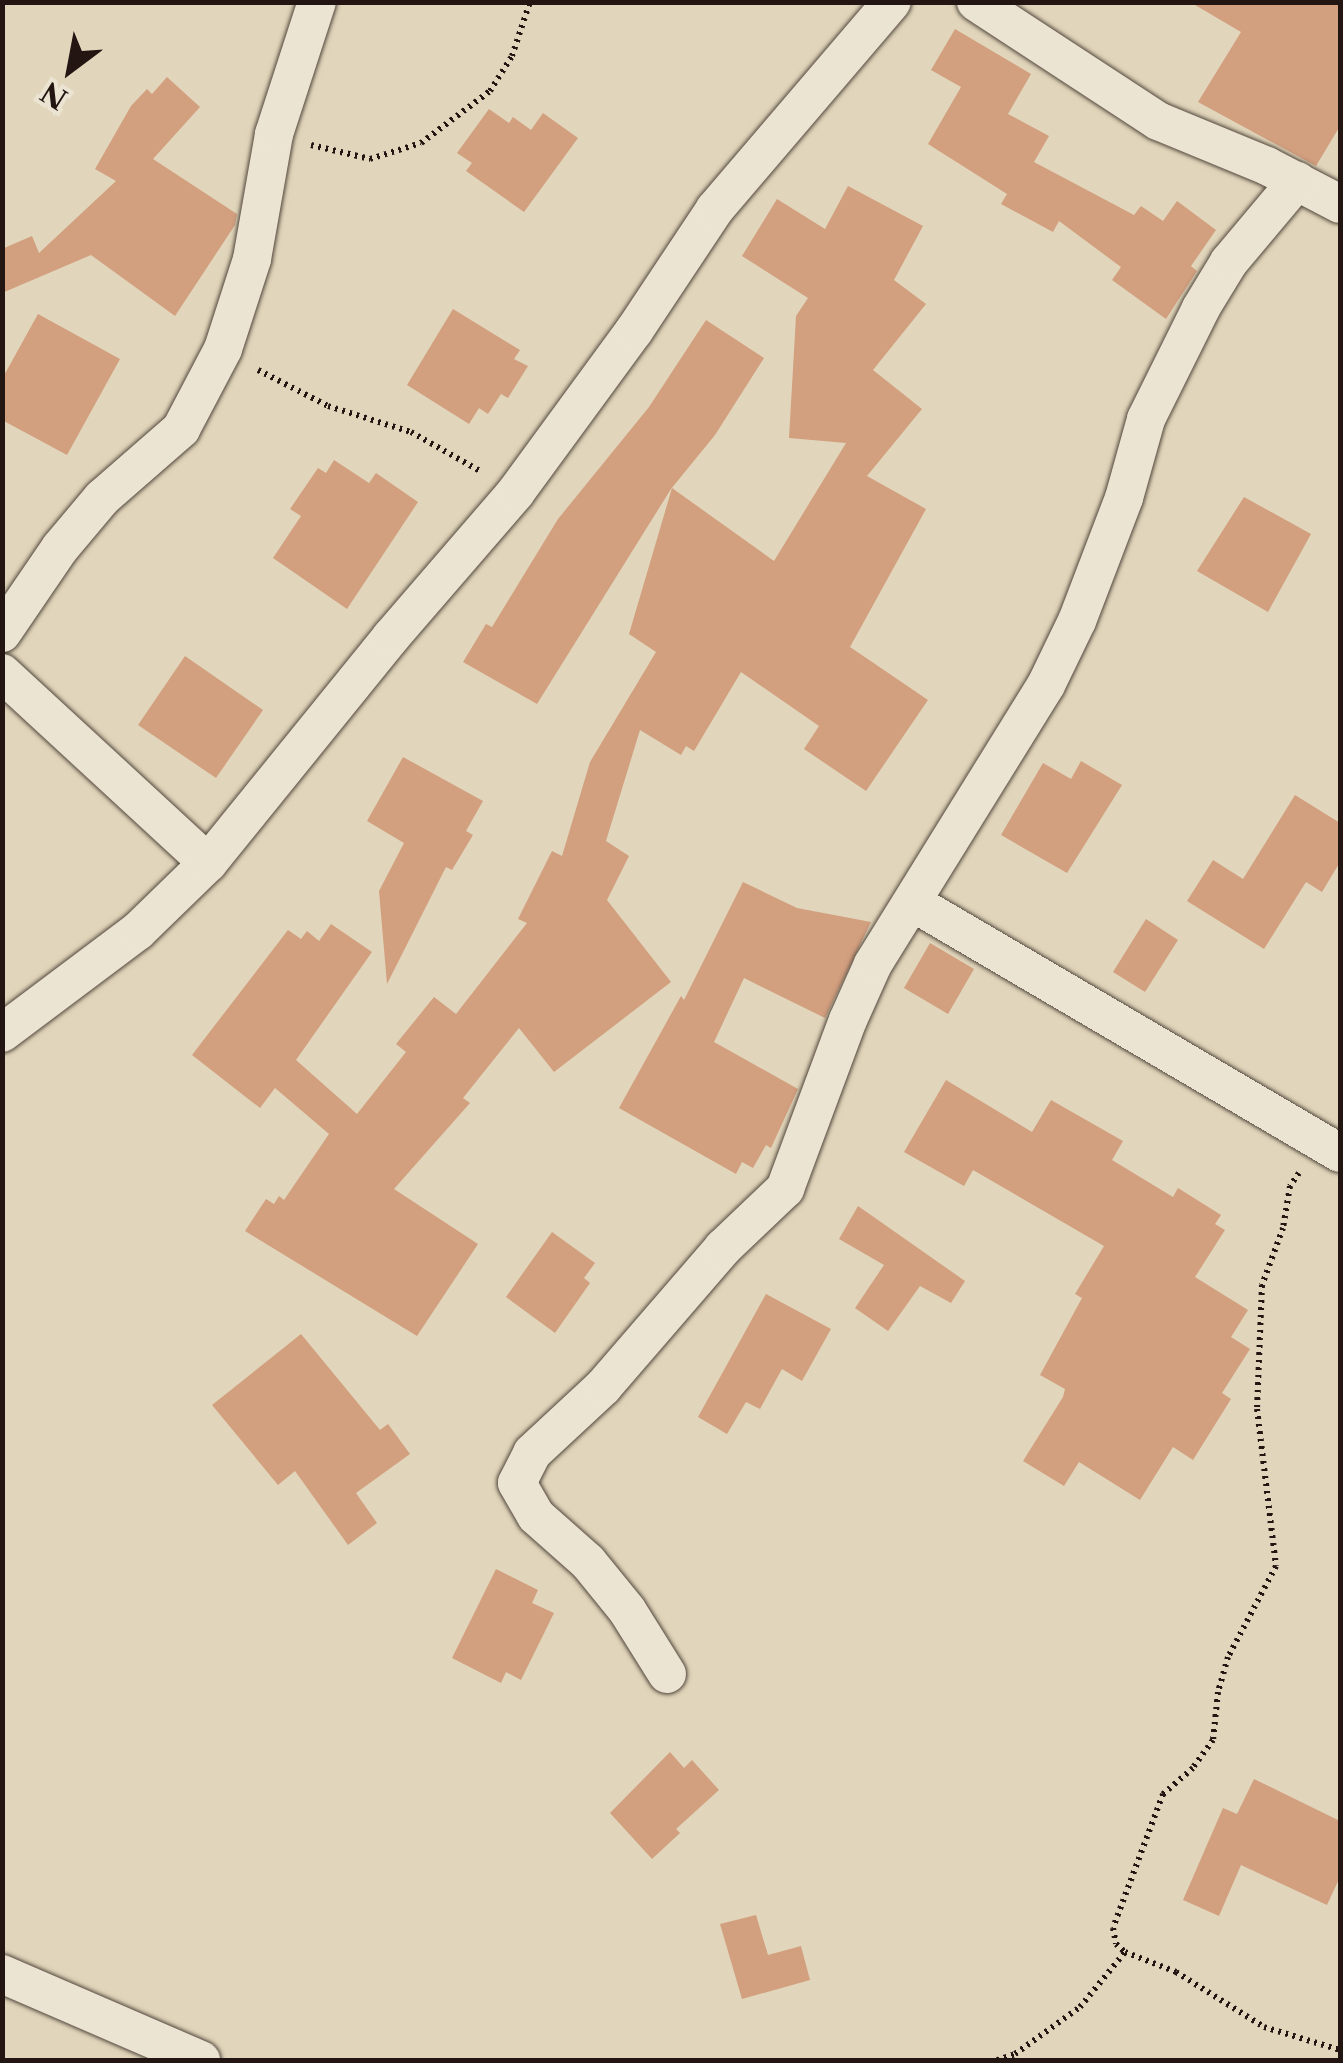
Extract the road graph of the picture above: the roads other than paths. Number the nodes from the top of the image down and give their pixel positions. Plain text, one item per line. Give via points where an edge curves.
1 (317, 2) edge
2 (892, 2) edge
3 (976, 2) edge
4 (1297, 180) junction
5 (1340, 201) edge
6 (2, 633) edge
7 (2, 673) edge
8 (208, 864) junction
9 (912, 902) junction
10 (2, 1033) edge
11 (1332, 1150) edge
12 (667, 1674) dead end
13 (2, 1974) edge
14 (201, 2060) edge

1 - 6 street via 274,134 252,258 223,348 181,429 92,511
2 - 8 street via 715,209 516,492
3 - 4 street via 1158,121
4 - 5 street
4 - 9 street via 1229,262 1201,308 1146,419 1110,535 1046,684
7 - 8 street
8 - 10 street via 138,931
9 - 11 street
9 - 12 street via 848,1020 786,1189 723,1248 603,1387 532,1453 518,1483 536,1516 588,1562 627,1610
13 - 14 street

